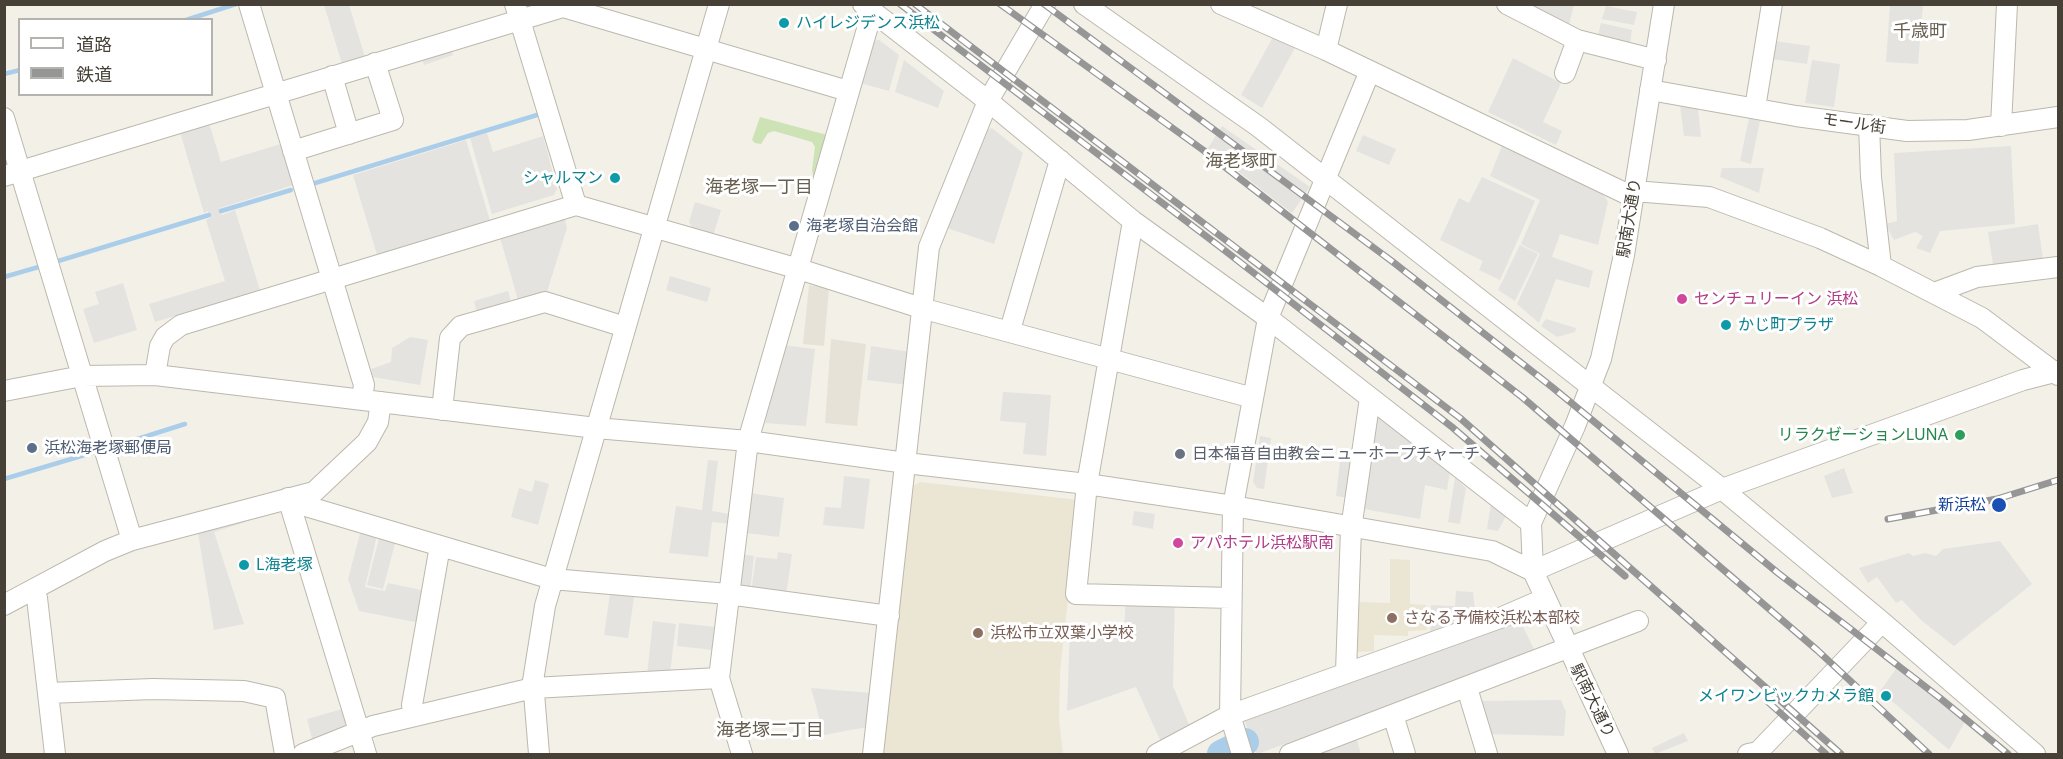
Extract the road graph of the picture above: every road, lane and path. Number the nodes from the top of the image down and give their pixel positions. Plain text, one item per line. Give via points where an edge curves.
1 (249, 4) edge
2 (719, 4) edge
3 (1045, 4) edge
4 (1084, 4) edge
5 (1221, 4) edge
6 (1338, 4) edge
7 (1507, 4) edge
8 (1664, 4) edge
9 (1772, 4) edge
10 (2007, 4) edge
11 (575, 7) edge
12 (868, 8) edge
13 (517, 12) edge
14 (1250, 12) edge
15 (1577, 40) junction
16 (707, 47) junction
17 (1326, 50) junction
18 (1656, 60) junction
19 (375, 63) junction
20 (1370, 71) junction
21 (1565, 73) dead end
22 (332, 76) junction
23 (1650, 90) junction
24 (848, 91) junction
25 (275, 93) junction
26 (988, 101) junction
27 (1755, 108) junction
28 (2058, 117) edge
29 (4, 118) edge
30 (1869, 125) junction
31 (2001, 126) junction
32 (349, 134) junction
33 (293, 151) junction
34 (1060, 160) junction
35 (13, 173) edge
36 (1324, 179) junction
37 (1634, 194) junction
38 (576, 206) junction
39 (1134, 221) junction
40 (655, 227) junction
41 (1881, 266) junction
42 (2058, 267) edge
43 (799, 268) junction
44 (332, 280) junction
45 (1934, 293) junction
46 (921, 308) junction
47 (1268, 318) junction
48 (625, 327) junction
49 (1010, 330) junction
50 (1107, 360) junction
51 (2057, 373) edge
52 (155, 375) junction
53 (82, 376) junction
54 (1589, 386) junction
55 (4, 391) edge
56 (1253, 398) junction
57 (1370, 398) junction
58 (371, 401) junction
59 (442, 410) junction
60 (596, 428) junction
61 (748, 441) junction
62 (906, 463) junction
63 (1087, 484) junction
64 (1722, 489) junction
65 (288, 498) junction
66 (1233, 506) junction
67 (1531, 523) junction
68 (1352, 529) junction
69 (132, 540) junction
70 (440, 546) junction
71 (1533, 572) junction
72 (552, 579) junction
73 (33, 592) junction
74 (728, 594) junction
75 (1231, 598) junction
76 (1546, 603) junction
77 (4, 605) edge
78 (889, 616) junction
79 (1638, 621) dead end
80 (1882, 622) junction
81 (1566, 647) junction
82 (1346, 672) junction
83 (719, 678) junction
84 (533, 688) junction
85 (1467, 688) junction
86 (48, 693) junction
87 (1393, 715) junction
88 (415, 716) junction
89 (1231, 719) junction
90 (359, 731) junction
91 (55, 754) edge
92 (285, 754) edge
93 (303, 754) edge
94 (366, 754) edge
95 (538, 754) edge
96 (742, 754) edge
97 (873, 754) edge
98 (1157, 754) edge
99 (1242, 754) edge
100 (1290, 754) edge
101 (1405, 754) edge
102 (1487, 754) edge
103 (1618, 754) edge
104 (1756, 754) edge
105 (2035, 754) edge

1 - 25 street
2 - 16 street
3 - 26 street
4 - 36 street via 1259,127
5 - 14 street
6 - 17 street
7 - 15 street
8 - 18 street, 駅南大通り
9 - 27 street
10 - 31 street
11 - 13 street
11 - 16 street
12 - 24 street
12 - 26 street
13 - 19 street
13 - 38 street
14 - 17 street
15 - 18 street
15 - 21 street
16 - 24 street
16 - 40 street
17 - 20 street
18 - 23 street, 駅南大通り
19 - 22 street
19 - 32 street via 393,120
20 - 36 street
20 - 37 street
22 - 25 street
22 - 32 street
23 - 27 street, モール街
23 - 37 street, 駅南大通り
24 - 43 street
25 - 33 street
25 - 35 street
26 - 34 street
26 - 46 street via 930,247
27 - 30 street, モール街
28 - 31 street, モール街
29 - 35 street
30 - 31 street, モール街 via 1907,131
30 - 41 street
32 - 33 street
33 - 44 street
34 - 39 street
34 - 49 street
35 - 53 street
36 - 47 street
36 - 54 street
37 - 41 street via 1709,197 1820,238
37 - 54 street, 駅南大通り via 1614,308 1601,359
38 - 40 street
38 - 44 street
39 - 47 street
39 - 50 street
40 - 43 street
40 - 48 street
41 - 45 street
42 - 45 street via 1977,277
43 - 46 street
43 - 61 street
44 - 52 street via 172,330 160,346
44 - 58 street
45 - 51 street via 1982,318
46 - 49 street
46 - 62 street
47 - 56 street
47 - 57 street
48 - 59 street via 544,302 461,326 450,338
48 - 60 street
49 - 50 street
50 - 56 street
50 - 63 street
51 - 64 street via 2023,380
52 - 53 street
52 - 58 street
53 - 55 street
53 - 69 street
54 - 64 street
54 - 67 street, 駅南大通り
56 - 66 street
57 - 67 street
57 - 68 street
58 - 59 street
58 - 65 street via 378,422 367,442 314,492
59 - 60 street
60 - 61 street
60 - 72 street
61 - 62 street
61 - 74 street
62 - 63 street
62 - 78 street
63 - 66 street
63 - 75 street via 1076,594
64 - 71 street
64 - 80 street
65 - 69 street
65 - 70 street
65 - 90 street
66 - 68 street
66 - 75 street
67 - 71 street, 駅南大通り
68 - 71 street via 1492,551
68 - 82 street
69 - 73 street
70 - 72 street
70 - 88 street via 412,705
71 - 76 street, 駅南大通り
72 - 74 street
72 - 84 street via 539,631
73 - 77 street
73 - 86 street via 37,598
74 - 78 street
74 - 83 street
75 - 89 street
76 - 81 street, 駅南大通り
76 - 82 street
78 - 97 street
79 - 81 street
80 - 104 street
80 - 105 street
81 - 85 street
81 - 103 street, 駅南大通り
82 - 89 street
83 - 84 street
83 - 96 street
84 - 88 street
84 - 95 street
85 - 87 street
85 - 102 street
86 - 91 street
86 - 92 street via 244,691 275,698
87 - 100 street
87 - 101 street
88 - 90 street
89 - 98 street
89 - 99 street
90 - 93 street
90 - 94 street

